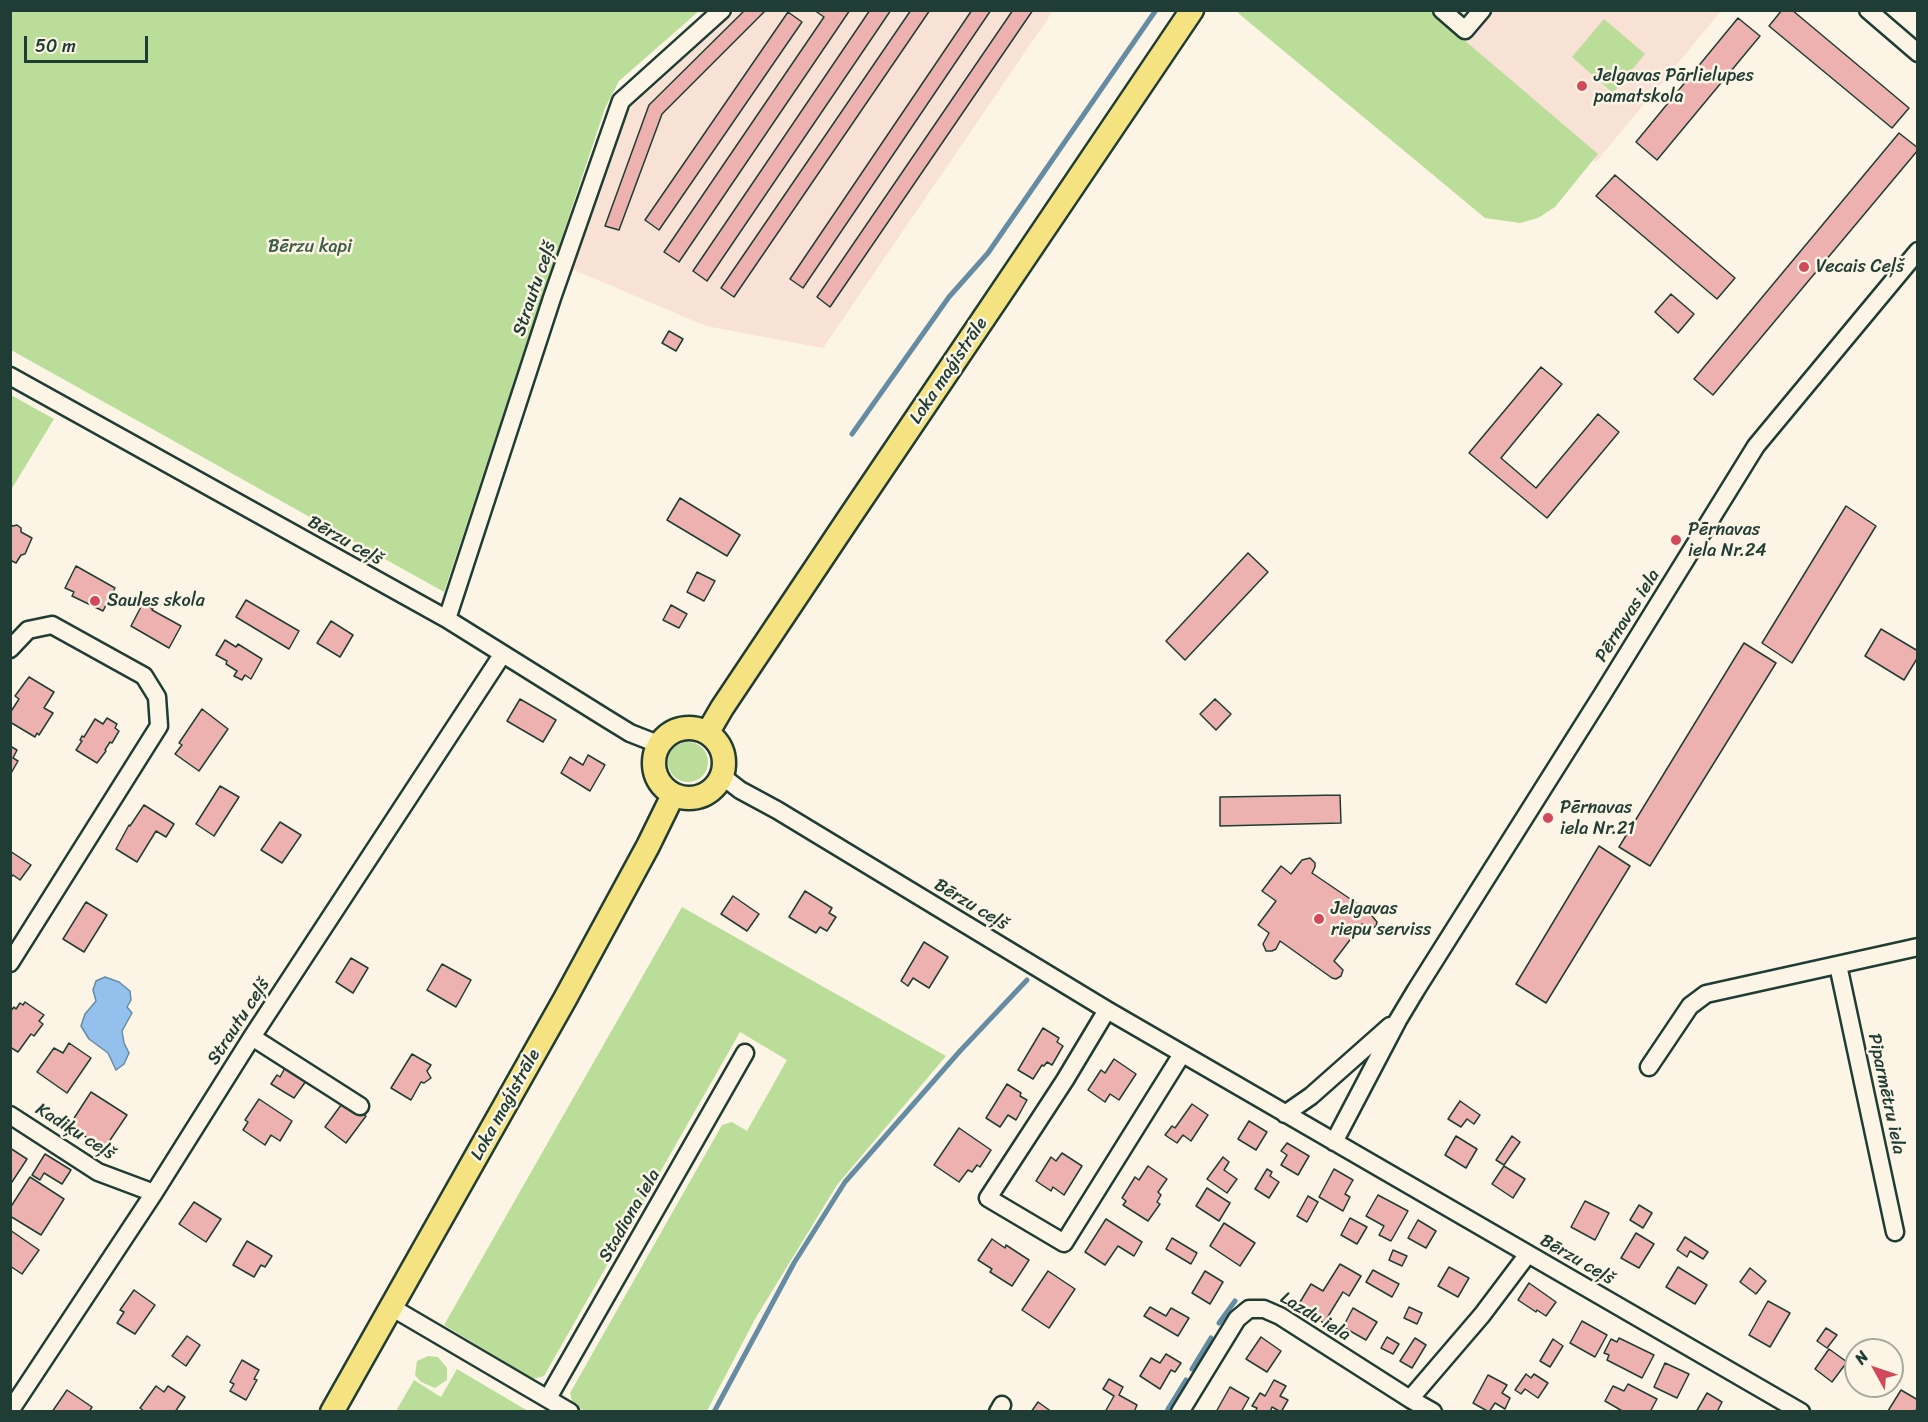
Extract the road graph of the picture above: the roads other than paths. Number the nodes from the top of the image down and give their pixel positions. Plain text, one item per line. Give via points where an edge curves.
1 (722, 10) edge
2 (1192, 10) edge
3 (1442, 10) edge
4 (1482, 10) edge
5 (1868, 10) edge
6 (1917, 52) edge
7 (1917, 251) edge
8 (10, 376) edge
9 (447, 619) junction
10 (10, 649) edge
11 (502, 655) junction
12 (708, 732) junction
13 (658, 744) junction
14 (722, 776) junction
15 (673, 795) junction
16 (1917, 947) edge
17 (10, 963) edge
18 (1838, 965) junction
19 (1107, 1010) junction
20 (1398, 1020) junction
21 (252, 1036) junction
22 (746, 1053) dead end
23 (1182, 1054) junction
24 (1649, 1067) dead end
25 (360, 1106) dead end
26 (10, 1114) edge
27 (1285, 1114) junction
28 (1334, 1142) junction
29 (154, 1193) junction
30 (1895, 1232) dead end
31 (1528, 1254) junction
32 (391, 1308) junction
33 (548, 1398) junction
34 (1410, 1399) junction
35 (10, 1411) edge
36 (332, 1412) edge
37 (570, 1412) edge
38 (1180, 1412) edge
39 (1433, 1412) edge
40 (1801, 1412) edge

1 - 9 street, Strautu ceļš via 621,101
2 - 12 main road, Loka maģistrāle
3 - 4 street via 1465,30
5 - 6 street
7 - 20 street, Pērnavas iela via 1756,446
8 - 9 street, Bērzu ceļš
9 - 11 street, Bērzu ceļš
10 - 17 street via 28,630 52,625 144,676 157,697 159,726
11 - 13 street, Bērzu ceļš via 630,733
11 - 21 street, Strautu ceļš
12 - 13 main road via 686,727 665,735
12 - 14 main road via 722,751
13 - 15 main road via 653,767 663,788
14 - 15 main road via 716,786 696,798
14 - 19 street, Bērzu ceļš
15 - 32 main road, Loka maģistrāle via 565,999
16 - 18 street
18 - 24 street via 1706,994 1690,1006
18 - 30 street, Piparmētru iela
19 - 23 street, Bērzu ceļš
19 - 23 street via 988,1198 1064,1243
20 - 27 street
20 - 28 street
21 - 25 street
21 - 29 street, Strautu ceļš
22 - 33 street, Stadiona iela
23 - 27 street, Bērzu ceļš
26 - 29 street, Kadiķu ceļš via 98,1172
27 - 28 street, Bērzu ceļš
28 - 31 street, Bērzu ceļš
29 - 35 street, Strautu ceļš
31 - 34 street
31 - 40 street, Bērzu ceļš
32 - 33 street
32 - 36 main road, Loka maģistrāle
33 - 37 street
34 - 38 street, Lazdu iela via 1280,1316 1264,1309 1249,1309 1237,1319
34 - 39 street, Lazdu iela

